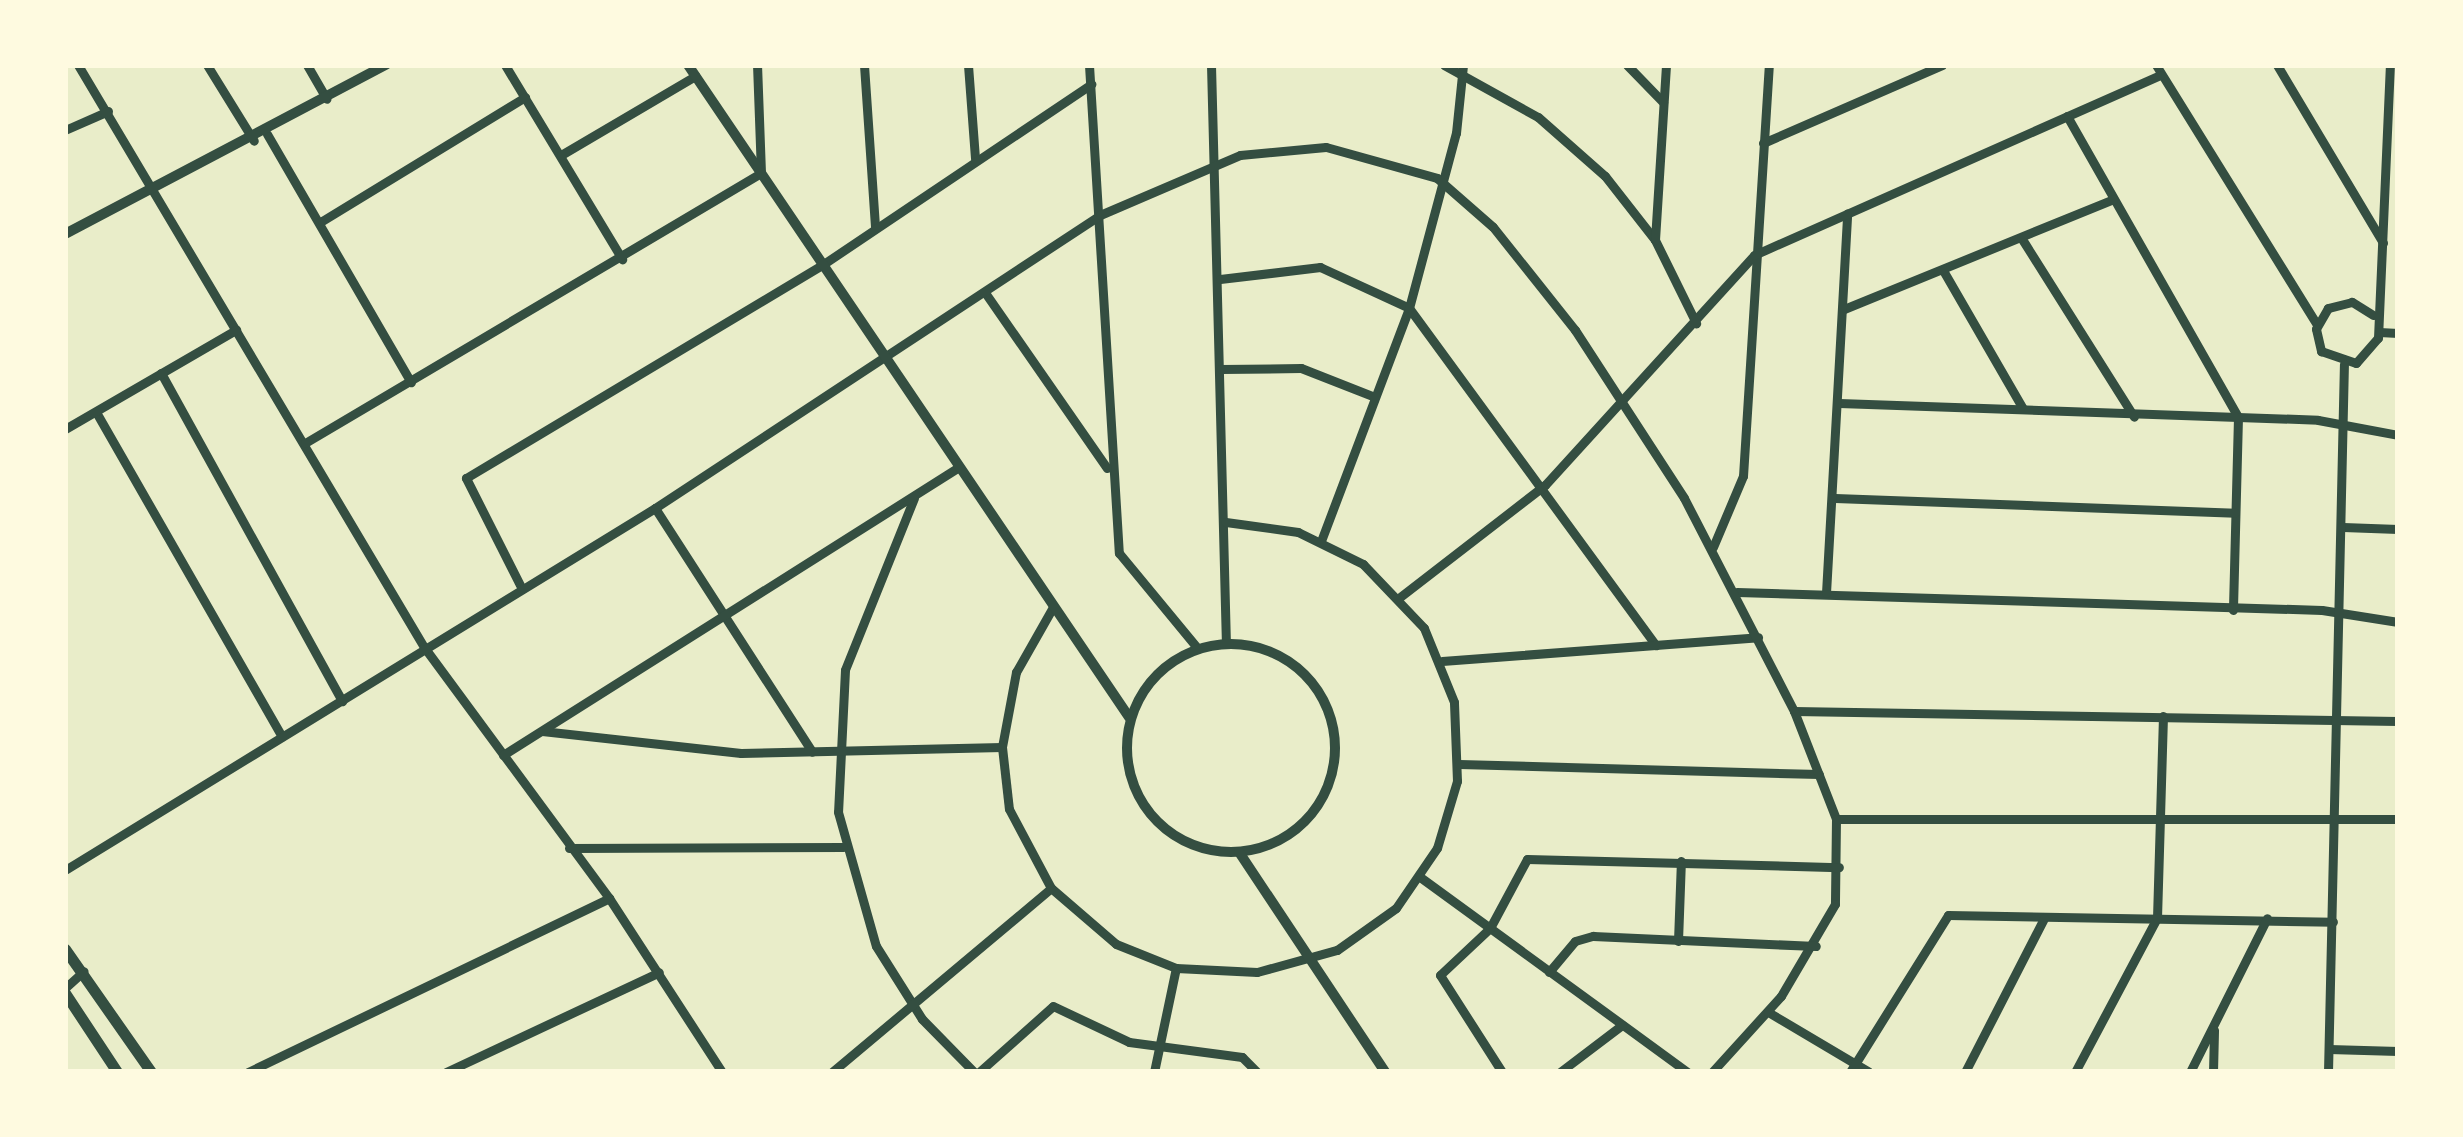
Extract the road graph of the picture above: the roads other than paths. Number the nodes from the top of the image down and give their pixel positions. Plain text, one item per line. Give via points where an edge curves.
1 (78, 65) edge
2 (207, 65) edge
3 (307, 65) edge
4 (386, 65) edge
5 (505, 65) edge
6 (688, 65) edge
7 (757, 65) edge
8 (864, 65) edge
9 (968, 65) edge
10 (1090, 65) edge
11 (1211, 65) edge
12 (1444, 65) edge
13 (1627, 65) edge
14 (1666, 65) edge
15 (1769, 65) edge
16 (1942, 65) edge
17 (2277, 65) edge
18 (2288, 65) edge
19 (2390, 65) edge
20 (1463, 69) edge
21 (2158, 70) edge
22 (695, 76) junction
23 (1090, 84) junction
24 (2288, 85) junction
25 (525, 97) junction
26 (327, 100) junction
27 (1662, 102) junction
28 (108, 111) junction
29 (2067, 116) junction
30 (65, 130) edge
31 (267, 134) junction
32 (254, 141) junction
33 (1763, 142) junction
34 (561, 155) junction
35 (975, 159) junction
36 (1217, 162) junction
37 (761, 173) junction
38 (1442, 182) junction
39 (156, 189) junction
40 (2113, 199) junction
41 (1847, 214) junction
42 (1100, 215) junction
43 (322, 220) junction
44 (876, 227) junction
45 (65, 234) edge
46 (2022, 239) junction
47 (1655, 240) junction
48 (2384, 246) junction
49 (1754, 255) junction
50 (622, 258) junction
51 (825, 263) junction
52 (1944, 272) junction
53 (1220, 279) junction
54 (986, 294) junction
55 (1409, 308) junction
56 (1844, 309) junction
57 (2373, 315) junction
58 (1696, 323) junction
59 (2317, 325) junction
60 (236, 330) junction
61 (2379, 332) junction
62 (2398, 332) edge
63 (886, 361) junction
64 (2344, 364) junction
65 (1222, 370) junction
66 (161, 373) junction
67 (410, 382) junction
68 (1375, 397) junction
69 (1839, 403) junction
70 (1625, 406) junction
71 (2023, 409) junction
72 (96, 412) junction
73 (2134, 417) junction
74 (2238, 417) junction
75 (65, 428) edge
76 (2343, 429) junction
77 (2398, 435) edge
78 (305, 443) junction
79 (959, 467) junction
80 (1108, 471) junction
81 (1544, 484) junction
82 (914, 498) junction
83 (1835, 498) junction
84 (655, 508) junction
85 (2235, 512) junction
86 (1226, 522) junction
87 (2343, 527) junction
88 (2398, 528) edge
89 (1320, 540) junction
90 (1713, 547) junction
91 (520, 585) junction
92 (1737, 592) junction
93 (1826, 593) junction
94 (1400, 597) junction
95 (1053, 607) junction
96 (2233, 610) junction
97 (2342, 612) junction
98 (728, 618) junction
99 (2398, 622) edge
100 (1758, 637) junction
101 (1226, 644) junction
102 (1656, 645) junction
103 (424, 647) junction
104 (1198, 649) junction
105 (1442, 660) junction
106 (342, 701) junction
107 (1794, 711) junction
108 (2163, 716) junction
109 (1130, 717) junction
110 (2340, 719) junction
111 (2398, 721) edge
112 (542, 731) junction
113 (282, 737) junction
114 (1002, 747) junction
115 (836, 748) junction
116 (812, 752) junction
117 (503, 756) junction
118 (1459, 764) junction
119 (1819, 774) junction
120 (2162, 817) junction
121 (2338, 817) junction
122 (1836, 819) junction
123 (2398, 819) edge
124 (843, 847) junction
125 (568, 848) junction
126 (1239, 852) junction
127 (1681, 861) junction
128 (1839, 867) junction
129 (65, 870) edge
130 (1420, 877) junction
131 (1051, 888) junction
132 (609, 898) junction
133 (2044, 918) junction
134 (2158, 918) junction
135 (2267, 918) junction
136 (2332, 922) junction
137 (1490, 928) junction
138 (1678, 941) junction
139 (1816, 946) junction
140 (65, 949) edge
141 (1312, 959) junction
142 (1176, 968) junction
143 (84, 970) junction
144 (659, 972) junction
145 (1549, 972) junction
146 (65, 991) edge
147 (912, 1006) junction
148 (1768, 1012) junction
149 (1622, 1024) junction
150 (2214, 1028) junction
151 (2329, 1049) junction
152 (1158, 1050) junction
153 (2398, 1051) edge
154 (1853, 1069) edge
155 (117, 1072) edge
156 (152, 1072) edge
157 (248, 1072) edge
158 (446, 1072) edge
159 (722, 1072) edge
160 (832, 1072) edge
161 (977, 1072) edge
162 (1154, 1072) edge
163 (1257, 1072) edge
164 (1385, 1072) edge
165 (1502, 1072) edge
166 (1560, 1072) edge
167 (1686, 1072) edge
168 (1712, 1072) edge
169 (1870, 1072) edge
170 (1965, 1072) edge
171 (2074, 1072) edge
172 (2190, 1072) edge
173 (2212, 1072) edge
174 (2328, 1072) edge

1 - 28 street
2 - 32 street
3 - 26 street
4 - 26 street
5 - 25 street
6 - 22 street
7 - 37 street
8 - 44 street
9 - 35 street
10 - 23 street
11 - 36 street
12 - 20 street
13 - 27 street
14 - 27 street
15 - 33 street
16 - 33 street
17 - 24 street
18 - 24 street
19 - 48 street
20 - 38 street
20 - 47 street via 1562,135
21 - 29 street
21 - 59 street
22 - 34 street
22 - 37 street
23 - 35 street
23 - 42 street
24 - 48 street
25 - 34 street
25 - 43 street
26 - 31 street
27 - 47 street
28 - 30 street
28 - 39 street
29 - 40 street
29 - 41 street
31 - 32 street
31 - 43 street
32 - 39 street
33 - 49 street
34 - 50 street
35 - 44 street
36 - 38 street via 1326,148
36 - 42 street
36 - 53 street
37 - 50 street
37 - 51 street
38 - 55 street
38 - 70 street via 1502,238
39 - 45 street
39 - 60 street
40 - 46 street
40 - 74 street
41 - 49 street
41 - 56 street
42 - 54 street
42 - 80 street
43 - 67 street
44 - 51 street
46 - 52 street
46 - 73 street
47 - 58 street
48 - 57 street
49 - 58 street
49 - 90 street via 1743,476
50 - 67 street
51 - 63 street
51 - 91 street via 466,478
52 - 56 street
52 - 71 street
53 - 55 street via 1320,267
53 - 65 street
54 - 63 street
54 - 80 street
55 - 68 street
55 - 81 street
56 - 69 street
57 - 59 street via 2342,302
57 - 61 street
58 - 70 street
59 - 64 street via 2322,351
60 - 66 street
60 - 78 street
61 - 62 street
61 - 64 street via 2366,358
63 - 79 street
63 - 84 street
64 - 76 street
65 - 68 street via 1301,368
65 - 86 street
66 - 72 street
66 - 106 street
67 - 78 street
68 - 89 street
69 - 71 street
69 - 83 street
70 - 81 street
70 - 90 street
71 - 73 street
72 - 75 street
72 - 113 street
73 - 74 street
74 - 76 street
74 - 85 street
76 - 77 street
76 - 87 street
78 - 103 street
79 - 82 street
79 - 95 street
80 - 104 street via 1125,567
81 - 94 street
81 - 102 street
82 - 98 street
82 - 115 street via 845,670
83 - 85 street
83 - 93 street
84 - 91 street
84 - 98 street
85 - 96 street
86 - 89 street
86 - 101 street
87 - 88 street
87 - 97 street
89 - 94 street
90 - 92 street
91 - 103 street
92 - 93 street
92 - 100 street
93 - 96 street
94 - 105 street
95 - 109 street
95 - 114 street via 1016,672
96 - 97 street
97 - 99 street
97 - 110 street
98 - 112 street
98 - 116 street
100 - 102 street
100 - 107 street
101 - 104 street
101 - 126 street via 1273,653 1303,673 1324,702 1336,748 1329,783 1303,823
102 - 105 street
103 - 106 street
103 - 117 street
104 - 109 street via 1160,672
105 - 118 street
106 - 113 street
107 - 108 street
107 - 119 street
108 - 110 street
108 - 120 street
109 - 126 street via 1129,771 1146,810 1187,842
110 - 111 street
110 - 121 street
112 - 116 street via 712,752
112 - 117 street
113 - 129 street
114 - 115 street
114 - 131 street via 1010,809
115 - 116 street
115 - 124 street
117 - 125 street
118 - 119 street
118 - 130 street via 1450,816
119 - 122 street
120 - 121 street
120 - 122 street
120 - 134 street
121 - 123 street
121 - 136 street
122 - 128 street
124 - 125 street
124 - 147 street via 868,930
125 - 132 street
126 - 141 street
127 - 128 street
127 - 137 street via 1532,856
127 - 138 street
128 - 139 street
130 - 137 street
130 - 141 street via 1367,933
131 - 142 street via 1107,938
131 - 147 street
132 - 144 street
132 - 157 street
133 - 134 street
133 - 154 street via 1942,918
133 - 170 street
134 - 135 street
134 - 171 street
135 - 136 street
135 - 150 street
136 - 151 street
137 - 145 street
137 - 165 street via 1440,978
138 - 139 street
138 - 145 street via 1581,938
139 - 148 street
140 - 143 main road
141 - 142 street via 1237,974
141 - 164 street
142 - 152 street
143 - 146 street
143 - 156 main road
144 - 158 street
144 - 159 street
145 - 149 street
146 - 155 main road
147 - 160 street
147 - 161 street
148 - 154 street
148 - 168 street
149 - 166 street
149 - 167 street
150 - 172 street
150 - 173 street
151 - 153 street
151 - 174 street
152 - 161 street via 1050,1006
152 - 162 street
152 - 163 street via 1242,1057
154 - 169 street

